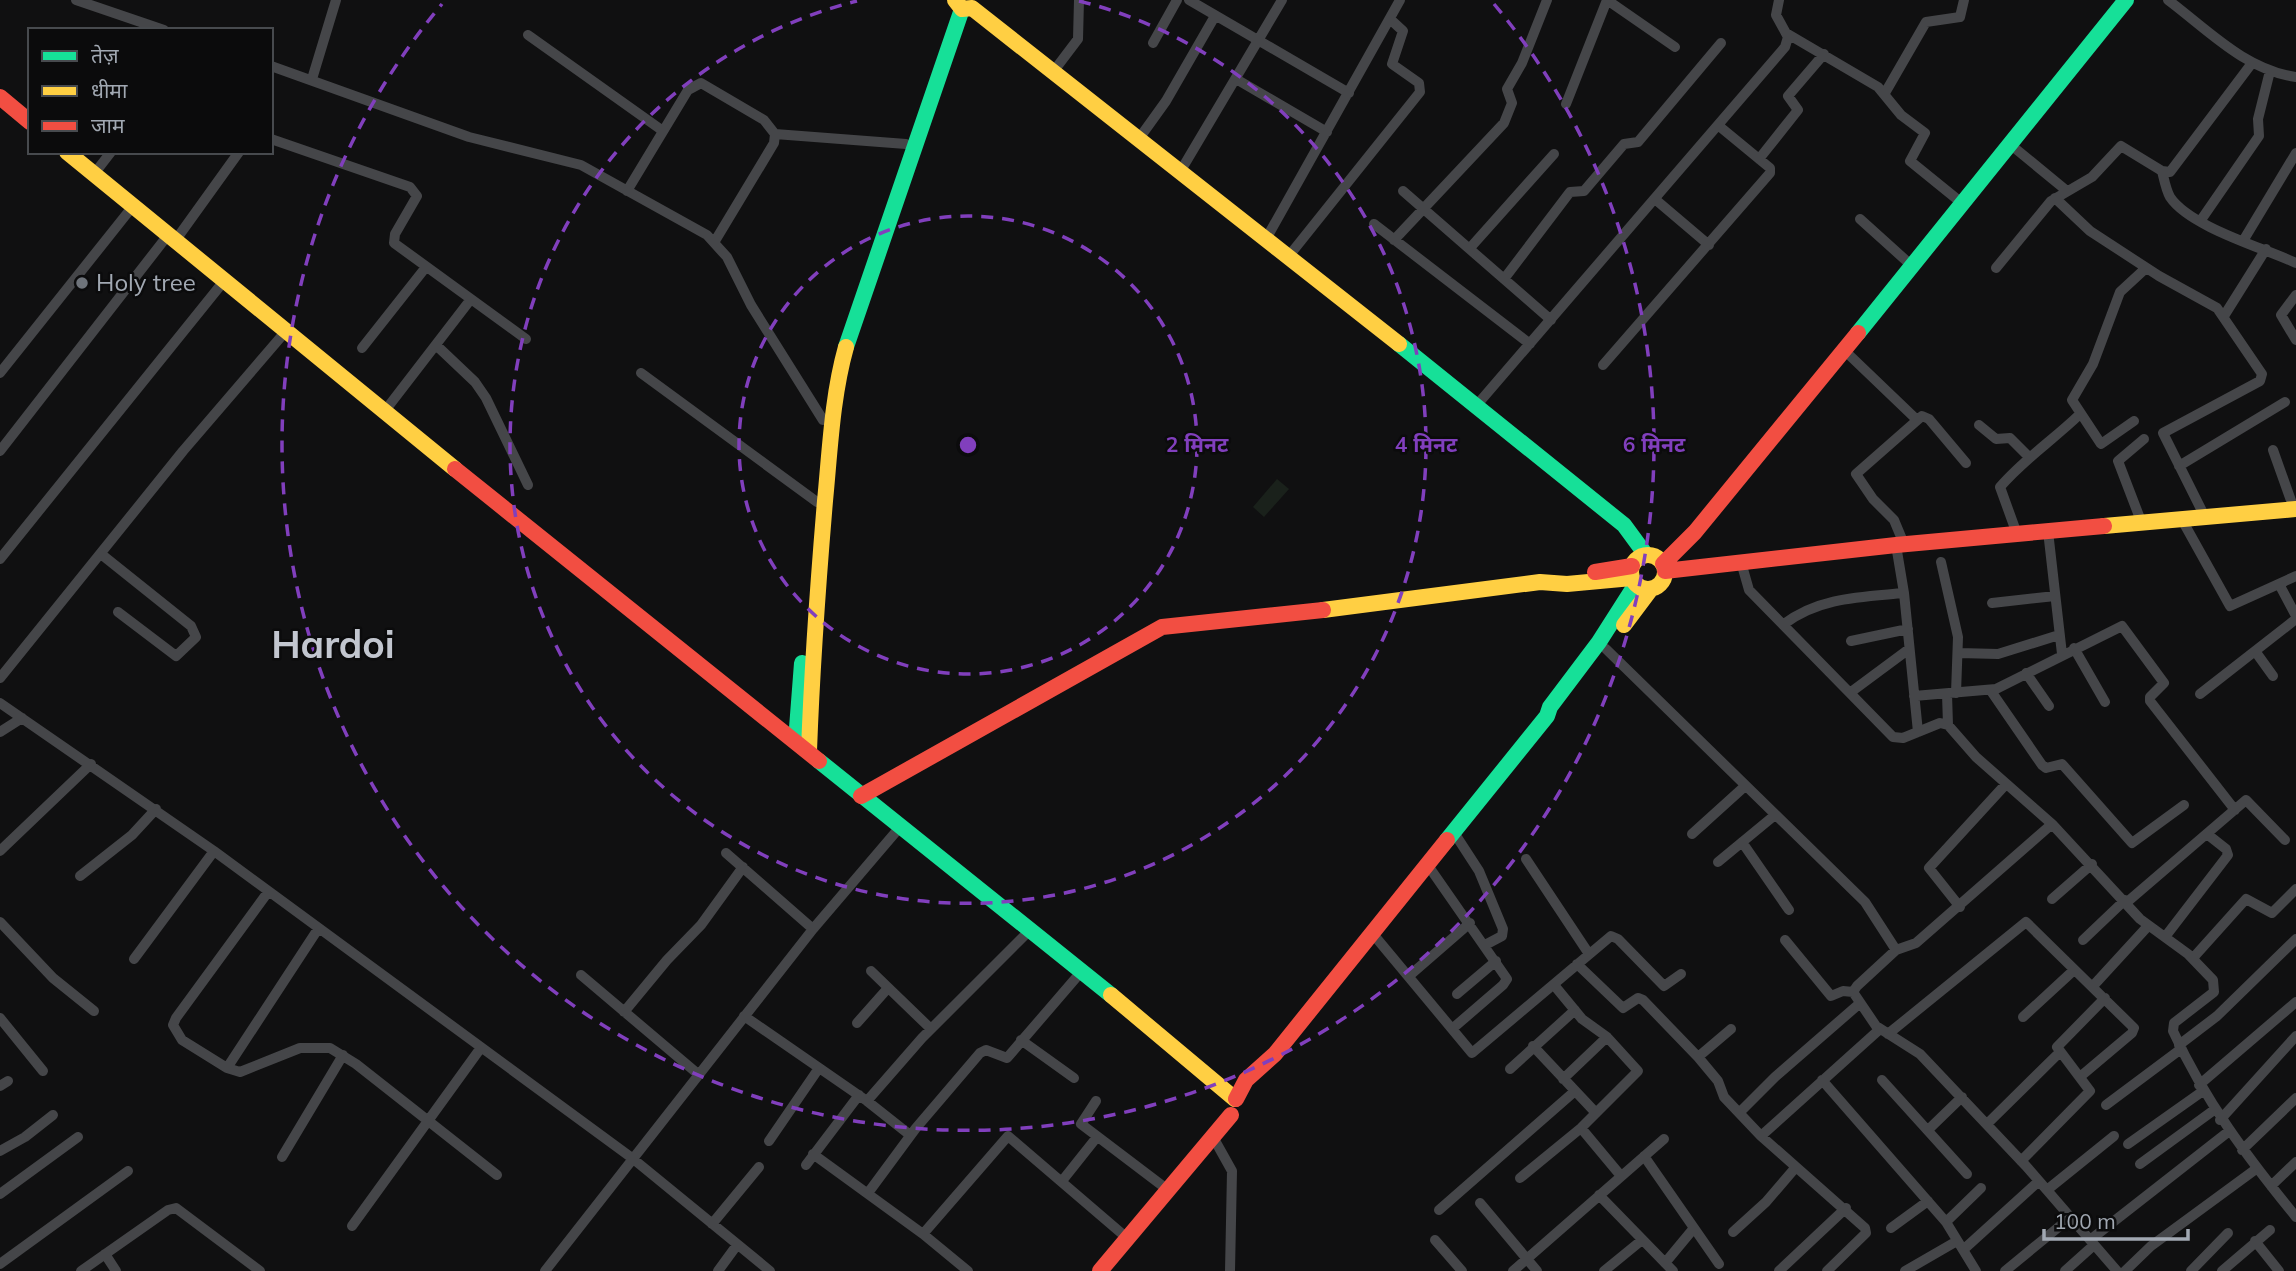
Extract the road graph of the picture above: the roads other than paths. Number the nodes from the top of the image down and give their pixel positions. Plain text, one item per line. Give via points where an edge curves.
1 (76, 0) edge
2 (336, 0) edge
3 (1079, 0) edge
4 (1177, 0) edge
5 (1189, 0) edge
6 (1282, 0) edge
7 (1400, 0) edge
8 (1547, 0) edge
9 (1607, 0) edge
10 (1779, 0) edge
11 (1964, 0) edge
12 (2126, 0) edge
13 (2170, 1) edge
14 (964, 4) edge
15 (1215, 16) junction
16 (1390, 19) junction
17 (158, 28) edge
18 (1786, 33) junction
19 (528, 35) dead end
20 (1258, 41) junction
21 (1153, 43) dead end
22 (1721, 43) dead end
23 (1675, 47) dead end
24 (1824, 54) junction
25 (2252, 63) junction
26 (273, 67) edge
27 (2270, 71) junction
28 (1053, 72) junction
29 (2296, 77) edge
30 (312, 79) junction
31 (1236, 79) junction
32 (1349, 93) junction
33 (1885, 93) junction
34 (0, 97) edge
35 (1566, 104) dead end
36 (28, 120) edge
37 (1718, 126) junction
38 (663, 131) junction
39 (1327, 132) junction
40 (775, 134) junction
41 (273, 140) edge
42 (1138, 140) junction
43 (906, 144) junction
44 (2011, 145) junction
45 (2296, 153) edge
46 (69, 154) edge
47 (109, 154) edge
48 (237, 154) edge
49 (1554, 154) dead end
50 (1759, 159) junction
51 (2162, 171) junction
52 (1180, 172) junction
53 (94, 174) junction
54 (627, 191) junction
55 (1404, 191) dead end
56 (2067, 191) junction
57 (2055, 198) junction
58 (1656, 200) junction
59 (1963, 204) junction
60 (133, 206) junction
61 (1423, 208) junction
62 (1860, 219) dead end
63 (2201, 220) junction
64 (1374, 224) dead end
65 (172, 238) junction
66 (1266, 239) junction
67 (1394, 240) junction
68 (2243, 241) junction
69 (715, 242) junction
70 (1709, 245) junction
71 (1470, 248) junction
72 (2266, 249) junction
73 (1288, 257) junction
74 (2296, 263) edge
75 (1912, 265) junction
76 (426, 267) junction
77 (1996, 268) dead end
78 (2146, 268) junction
79 (1504, 279) junction
80 (225, 281) junction
81 (2296, 295) edge
82 (471, 299) junction
83 (2224, 316) junction
84 (1551, 320) junction
85 (286, 331) junction
86 (527, 339) dead end
87 (2296, 340) edge
88 (1530, 344) junction
89 (436, 345) junction
90 (362, 348) dead end
91 (1844, 350) junction
92 (1603, 365) dead end
93 (0, 373) edge
94 (641, 373) dead end
95 (2284, 401) dead end
96 (1476, 406) junction
97 (384, 412) junction
98 (2079, 415) junction
99 (1916, 419) junction
100 (824, 420) junction
101 (2134, 421) dead end
102 (1979, 425) dead end
103 (2144, 439) dead end
104 (2273, 450) dead end
105 (0, 452) edge
106 (2029, 457) junction
107 (1966, 463) dead end
108 (2179, 466) junction
109 (528, 485) dead end
110 (817, 502) junction
111 (2295, 509) edge
112 (2204, 515) junction
113 (2181, 518) junction
114 (2141, 521) junction
115 (2048, 531) junction
116 (2017, 534) junction
117 (1900, 544) junction
118 (101, 554) junction
119 (0, 559) edge
120 (1658, 562) junction
121 (1741, 562) junction
122 (1941, 562) dead end
123 (2296, 576) edge
124 (1638, 579) junction
125 (2279, 584) junction
126 (1904, 593) junction
127 (2055, 596) junction
128 (1992, 603) dead end
129 (118, 612) dead end
130 (2296, 618) edge
131 (1784, 624) junction
132 (1908, 629) junction
133 (2059, 635) junction
134 (1852, 641) dead end
135 (2074, 648) junction
136 (1606, 649) junction
137 (1909, 649) junction
138 (2255, 651) junction
139 (1959, 653) junction
140 (2062, 654) junction
141 (2026, 673) junction
142 (2273, 676) dead end
143 (0, 678) edge
144 (1991, 691) junction
145 (1851, 692) junction
146 (1951, 693) junction
147 (2200, 694) dead end
148 (1914, 696) junction
149 (2105, 702) dead end
150 (0, 703) edge
151 (2049, 706) dead end
152 (1547, 716) junction
153 (22, 718) junction
154 (1948, 725) junction
155 (0, 732) edge
156 (1917, 732) junction
157 (802, 746) junction
158 (91, 764) junction
159 (2006, 784) junction
160 (1744, 787) junction
161 (861, 796) junction
162 (2185, 805) dead end
163 (156, 809) junction
164 (2235, 810) junction
165 (1774, 815) junction
166 (2052, 824) junction
167 (900, 827) junction
168 (1453, 831) junction
169 (1692, 834) dead end
170 (2207, 834) junction
171 (2285, 839) dead end
172 (1742, 842) junction
173 (214, 850) junction
174 (0, 851) edge
175 (726, 853) dead end
176 (1526, 859) dead end
177 (1718, 862) dead end
178 (1427, 864) junction
179 (2092, 864) junction
180 (743, 867) junction
181 (80, 876) dead end
182 (2296, 889) edge
183 (268, 892) junction
184 (2052, 899) dead end
185 (2126, 901) junction
186 (1960, 907) junction
187 (1789, 910) dead end
188 (0, 922) edge
189 (1470, 923) junction
190 (2148, 926) junction
191 (318, 929) junction
192 (813, 929) junction
193 (1029, 930) junction
194 (1373, 934) junction
195 (2165, 937) junction
196 (2296, 939) edge
197 (1785, 940) dead end
198 (2083, 940) dead end
199 (1485, 945) junction
200 (1896, 950) junction
201 (1589, 954) junction
202 (2193, 958) junction
203 (134, 959) dead end
204 (1496, 961) junction
205 (1577, 964) junction
206 (2074, 970) junction
207 (871, 971) dead end
208 (1081, 972) junction
209 (1681, 974) dead end
210 (581, 975) dead end
211 (1409, 976) junction
212 (1554, 985) junction
213 (2093, 986) junction
214 (888, 988) junction
215 (1853, 992) junction
216 (1457, 994) dead end
217 (2105, 998) junction
218 (2296, 1002) edge
219 (1859, 1004) junction
220 (94, 1010) dead end
221 (1574, 1010) junction
222 (624, 1012) junction
223 (744, 1016) junction
224 (2023, 1017) dead end
225 (0, 1018) edge
226 (857, 1023) dead end
227 (931, 1029) junction
228 (1451, 1029) junction
229 (1731, 1029) dead end
230 (1884, 1032) junction
231 (2296, 1036) edge
232 (1607, 1037) junction
233 (1021, 1040) junction
234 (1533, 1046) junction
235 (2180, 1047) junction
236 (480, 1049) junction
237 (2060, 1052) junction
238 (343, 1055) junction
239 (1698, 1057) junction
240 (227, 1068) junction
241 (819, 1068) junction
242 (1510, 1069) dead end
243 (43, 1071) dead end
244 (698, 1074) junction
245 (2081, 1076) junction
246 (1074, 1078) dead end
247 (1563, 1079) junction
248 (1822, 1080) junction
249 (1882, 1080) dead end
250 (2201, 1088) junction
251 (1575, 1091) junction
252 (1962, 1097) junction
253 (863, 1098) junction
254 (2296, 1098) edge
255 (1096, 1101) dead end
256 (1234, 1105) junction
257 (2106, 1105) dead end
258 (1740, 1112) junction
259 (1596, 1113) junction
260 (53, 1115) dead end
261 (2217, 1115) junction
262 (427, 1122) junction
263 (1987, 1124) junction
264 (1581, 1128) junction
265 (1929, 1129) junction
266 (2228, 1132) junction
267 (910, 1135) junction
268 (1761, 1136) junction
269 (2114, 1136) dead end
270 (78, 1137) dead end
271 (1097, 1137) junction
272 (1213, 1137) junction
273 (1664, 1139) dead end
274 (769, 1140) dead end
275 (2128, 1144) dead end
276 (2242, 1150) junction
277 (0, 1151) edge
278 (813, 1154) junction
279 (1644, 1156) junction
280 (282, 1157) dead end
281 (632, 1158) junction
282 (2021, 1161) junction
283 (2296, 1161) edge
284 (2140, 1164) dead end
285 (806, 1165) dead end
286 (759, 1167) dead end
287 (1796, 1167) junction
288 (2256, 1169) junction
289 (128, 1171) dead end
290 (1967, 1174) dead end
291 (497, 1175) dead end
292 (1621, 1176) junction
293 (1520, 1178) dead end
294 (1062, 1181) junction
295 (2043, 1185) junction
296 (2271, 1186) junction
297 (1981, 1188) dead end
298 (1168, 1190) junction
299 (868, 1193) junction
300 (0, 1194) edge
301 (1599, 1195) junction
302 (1928, 1201) junction
303 (1480, 1203) dead end
304 (1846, 1208) junction
305 (1439, 1210) dead end
306 (2071, 1217) junction
307 (2296, 1217) edge
308 (1946, 1222) junction
309 (712, 1224) junction
310 (352, 1227) dead end
311 (1694, 1228) junction
312 (1891, 1228) dead end
313 (2270, 1230) dead end
314 (1733, 1232) dead end
315 (2228, 1233) dead end
316 (923, 1234) junction
317 (1128, 1238) junction
318 (1436, 1240) dead end
319 (1642, 1240) junction
320 (2255, 1241) junction
321 (2092, 1242) junction
322 (737, 1245) junction
323 (1960, 1245) junction
324 (106, 1254) junction
325 (1525, 1259) junction
326 (0, 1264) edge
327 (1719, 1264) dead end
328 (1669, 1267) edge
329 (257, 1270) edge
330 (81, 1271) edge
331 (116, 1271) edge
332 (545, 1271) edge
333 (718, 1271) edge
334 (770, 1271) edge
335 (968, 1271) edge
336 (1100, 1271) edge
337 (1230, 1271) edge
338 (1462, 1271) edge
339 (1513, 1271) edge
340 (1536, 1271) edge
341 (1604, 1271) edge
342 (1779, 1271) edge
343 (1827, 1271) edge
344 (1905, 1271) edge
345 (1976, 1271) edge
346 (2005, 1271) edge
347 (2065, 1271) edge
348 (2117, 1271) edge
349 (2125, 1271) edge
350 (2191, 1271) edge
351 (2222, 1271) edge
352 (2279, 1271) edge

1 - 17 street
2 - 30 street
3 - 28 street via 1078,39
4 - 21 street
5 - 15 street
6 - 20 street
7 - 16 street
8 - 61 street via 1507,89 1513,101 1507,117
9 - 23 street
9 - 35 street
10 - 18 street via 1776,15
11 - 33 street via 1960,18 1926,22
12 - 44 main road
13 - 25 street
14 - 28 main road
14 - 43 main road
14 - 157 main road via 840,369
15 - 20 street
15 - 42 street via 1172,92
16 - 32 street
16 - 73 street via 1403,31 1391,63 1419,83 1420,92
18 - 24 street
18 - 37 street via 1785,47
19 - 38 street
20 - 31 street
20 - 32 street
22 - 79 street via 1638,142 1624,144 1584,191 1570,192
24 - 33 street
24 - 50 street via 1788,96 1798,110
25 - 27 street
25 - 51 street via 2172,170
26 - 30 street
27 - 29 street
27 - 63 street via 2258,119 2259,136
28 - 42 main road
30 - 54 street via 469,137 581,165
31 - 39 street
31 - 52 street
32 - 39 street
33 - 59 street via 1900,115 1924,133 1910,161
34 - 36 main road
37 - 50 street
37 - 58 street
38 - 40 street via 688,90 701,83 764,120
38 - 54 street
39 - 66 street
40 - 43 street
40 - 69 street
41 - 76 street via 410,187 417,196 393,239
42 - 52 main road
43 - 100 main road via 840,332
44 - 56 street
44 - 59 main road
45 - 68 street
46 - 53 main road
47 - 53 street
48 - 65 street
49 - 71 street
50 - 70 street via 1770,173
51 - 56 street via 2123,145 2092,177
51 - 63 street via 2171,198
52 - 66 main road
53 - 60 main road
54 - 69 street
55 - 61 street
56 - 57 street
57 - 77 street
57 - 78 street via 2082,226
58 - 70 street
58 - 84 street
59 - 75 main road
60 - 65 main road
60 - 93 street
61 - 67 street
61 - 71 street
62 - 75 street
63 - 68 street
64 - 67 street
65 - 80 main road
65 - 105 street
66 - 73 main road
67 - 88 street
68 - 72 street
69 - 100 street
70 - 92 street
71 - 79 street
72 - 74 street
72 - 83 street
73 - 96 main road
75 - 91 main road
76 - 82 street
76 - 90 street
78 - 83 street
78 - 98 street via 2119,294 2093,364 2072,400
79 - 84 street
80 - 85 main road
80 - 119 street
81 - 87 street via 2281,317
82 - 86 street
82 - 89 street
83 - 108 street via 2262,379 2164,431
84 - 88 street
85 - 97 main road
85 - 118 street
88 - 96 street
89 - 97 street
89 - 109 street via 486,398
91 - 99 street
91 - 120 main road via 1695,532
94 - 110 street
95 - 108 street
96 - 120 main road via 1624,525
97 - 157 main road
98 - 101 street via 2101,444
98 - 106 street via 2048,446
99 - 107 street via 1928,419
99 - 117 street via 1856,475 1894,520
100 - 110 main road
102 - 106 street via 1996,439 2010,439
103 - 114 street via 2118,461
104 - 111 street
106 - 116 street via 2000,488
108 - 112 street
110 - 157 main road
111 - 112 main road
112 - 113 main road
113 - 114 main road
113 - 125 street via 2228,604
114 - 115 main road
115 - 116 main road
115 - 127 street
116 - 117 main road
117 - 121 main road
117 - 126 street
118 - 129 street via 191,626 196,637 176,656
118 - 143 street
120 - 121 main road
120 - 124 main road
120 - 124 main road via 1660,585
121 - 131 street via 1747,588
122 - 139 street
123 - 125 street
124 - 136 main road
124 - 152 main road
124 - 161 main road via 1560,581 1162,627
125 - 130 street
126 - 131 street via 1827,603
126 - 132 street
127 - 128 street
127 - 133 street
130 - 138 street
131 - 145 street
132 - 134 street
132 - 137 street
133 - 139 street via 1998,654
133 - 140 street
135 - 140 street
135 - 149 street
135 - 164 street via 2124,627 2164,683 2150,701
136 - 152 main road
136 - 160 street
137 - 145 street
137 - 148 street
138 - 142 street
138 - 147 street
139 - 146 street
140 - 141 street
141 - 144 street
141 - 151 street
144 - 146 street
144 - 162 street via 2042,765 2062,764 2132,843
145 - 156 street via 1896,738
146 - 148 street
146 - 154 street
148 - 156 street
150 - 153 street
152 - 168 main road
153 - 155 street
153 - 158 street
154 - 156 street via 1940,723
154 - 159 street
157 - 161 main road
158 - 163 street
158 - 174 street
159 - 166 street
159 - 186 street via 1930,868
160 - 165 street
160 - 169 street
161 - 167 main road
163 - 173 street
163 - 181 street via 132,835
164 - 170 street
164 - 171 street via 2248,801
165 - 172 street
165 - 200 street via 1860,896
166 - 179 street
166 - 186 street
167 - 192 street
167 - 193 main road
168 - 178 main road
168 - 199 street via 1479,871 1503,929 1501,937
170 - 185 street
170 - 195 street via 2228,855
172 - 177 street
172 - 187 street
173 - 183 street
173 - 203 street
175 - 180 street
176 - 201 street
178 - 189 street
178 - 194 main road
179 - 184 street
179 - 185 street
180 - 192 street
180 - 222 street via 701,925
182 - 202 street via 2272,913 2246,899
183 - 191 street
183 - 240 street via 173,1025 182,1040
185 - 190 street
185 - 198 street
186 - 200 street via 1916,943
188 - 220 street via 53,978
189 - 199 street
189 - 211 street
190 - 195 street
190 - 213 street
191 - 236 street
191 - 240 street
192 - 223 street
193 - 208 main road
193 - 227 street
194 - 211 street
194 - 256 main road via 1269,1061 1246,1080
195 - 202 street
196 - 235 street
197 - 215 street via 1831,996
199 - 204 street
200 - 215 street
201 - 205 street
201 - 209 street via 1613,936 1664,985
202 - 235 street via 2216,986 2173,1025
204 - 216 street
204 - 228 street via 1506,976 1505,983
205 - 212 street
205 - 239 street via 1622,1007 1642,999
206 - 213 street
206 - 224 street
206 - 230 street via 2023,922
207 - 214 street
208 - 233 street
208 - 256 main road via 1193,1061
210 - 222 street
211 - 228 street
212 - 221 street
212 - 228 street via 1475,1052 1469,1052
213 - 217 street
214 - 226 street
214 - 227 street
215 - 219 street
217 - 237 street via 2059,1044
217 - 245 street via 2134,1030
218 - 250 street
219 - 230 street
219 - 258 street
221 - 232 street
221 - 234 street
222 - 244 street
223 - 241 street
223 - 244 street
225 - 243 street
227 - 253 street
229 - 239 street
230 - 248 street
230 - 252 street via 1920,1054
231 - 261 street
232 - 247 street
232 - 259 street via 1638,1071
233 - 246 street
233 - 267 street via 1005,1059 986,1050 980,1053
234 - 242 street
234 - 247 street
235 - 250 street
235 - 257 street
236 - 262 street
236 - 281 street
237 - 245 street
237 - 263 street
238 - 240 street via 317,1046 300,1048 247,1071
238 - 262 street
238 - 280 street
239 - 258 street via 1717,1079 1724,1097
241 - 253 street
241 - 274 street
244 - 281 street
245 - 282 street via 2090,1091
247 - 251 street
248 - 268 street
248 - 302 street
249 - 265 street
250 - 261 street
250 - 275 street
251 - 259 street
251 - 305 street
252 - 263 street
252 - 265 street
253 - 267 street
253 - 278 street
254 - 276 street
255 - 271 street via 1081,1122
256 - 272 main road
258 - 268 street
259 - 264 street
260 - 277 street
261 - 266 street
261 - 284 street
262 - 291 street
262 - 310 street
263 - 282 street
264 - 292 street
264 - 293 street
265 - 290 street
266 - 276 street
266 - 321 street
267 - 299 street
268 - 287 street
269 - 295 street
270 - 300 street
271 - 294 street
271 - 298 street
272 - 298 main road
272 - 337 street via 1232,1171
273 - 279 street
276 - 288 street
278 - 285 street
278 - 299 street
279 - 292 street
279 - 311 street
281 - 309 street
281 - 332 street
282 - 295 street
283 - 296 street
286 - 309 street
287 - 304 street
287 - 314 street
288 - 296 street
288 - 349 street via 2151,1246
289 - 326 street
292 - 301 street
294 - 316 street via 1006,1137
294 - 317 street
295 - 306 street
295 - 323 street
296 - 307 street
297 - 308 street
298 - 317 main road
299 - 316 street
301 - 319 street
301 - 325 street
302 - 308 street
302 - 312 street
303 - 325 street
304 - 342 street
304 - 343 street via 1866,1231
306 - 321 street
306 - 346 street
308 - 323 street
309 - 322 street
311 - 327 street
311 - 328 street
313 - 320 street
315 - 350 street
316 - 335 street
317 - 336 main road
318 - 338 street
319 - 328 street
319 - 341 street
320 - 351 street
320 - 352 street
321 - 347 street
321 - 348 street
322 - 333 street
322 - 334 street
323 - 344 street
323 - 345 street
324 - 329 street via 176,1208
324 - 330 street
324 - 331 street
325 - 339 street
325 - 340 street

